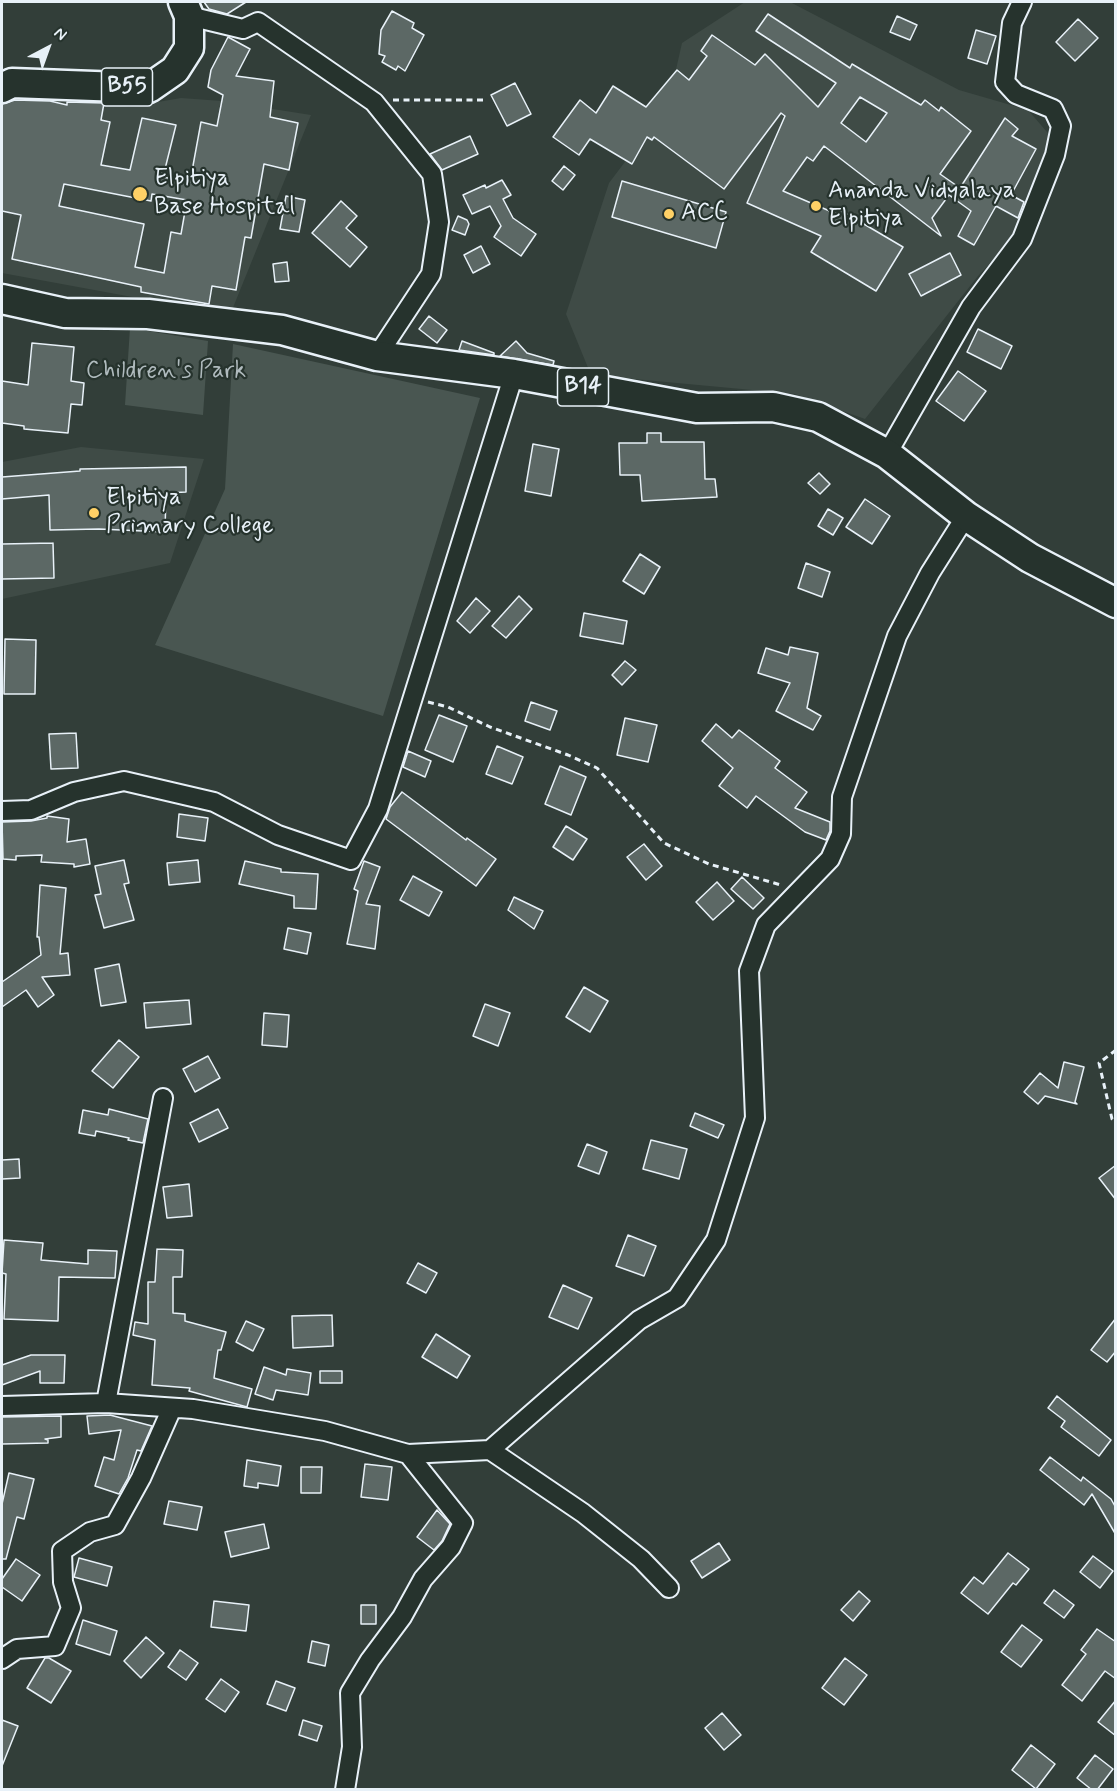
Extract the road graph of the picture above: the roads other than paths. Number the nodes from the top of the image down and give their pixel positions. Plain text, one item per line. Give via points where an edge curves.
1 (1022, 2) edge
2 (186, 9) edge
3 (2, 88) edge
4 (2, 299) edge
5 (377, 356) junction
6 (514, 374) junction
7 (888, 454) junction
8 (966, 516) junction
9 (1116, 603) edge
10 (2, 811) edge
11 (163, 1098) dead end
12 (106, 1403) junction
13 (2, 1406) edge
14 (172, 1408) junction
15 (490, 1450) junction
16 (408, 1454) junction
17 (669, 1588) dead end
18 (2, 1659) edge
19 (345, 1790) edge

1 - 7 street via 1012,23 1005,82 1016,94 1053,109 1061,126 1055,155 1022,239 971,307
2 - 3 main road, B55 via 189,48 176,70 149,88 12,83
2 - 5 street via 243,29 258,22 374,102 432,174 439,222 431,274
4 - 5 main road, B14 via 65,313 148,315 282,330
5 - 6 main road, B14
6 - 7 main road, B14 via 696,408 773,407 795,411 818,417
6 - 10 street via 378,809 351,860 278,835 214,802 124,781 74,792 31,810
7 - 8 main road, B14
8 - 9 main road, B14 via 1030,558
8 - 15 street via 897,636 842,797 841,834 830,859 766,925 749,971 755,1118 716,1240 677,1298 639,1320
11 - 12 street
12 - 13 street
12 - 14 street
14 - 16 street via 325,1431
14 - 18 street via 141,1478 114,1525 90,1532 62,1551 63,1582 71,1608 55,1646 17,1649
15 - 16 street
15 - 17 street via 583,1513 641,1559
16 - 19 street via 464,1523 350,1693 352,1747

